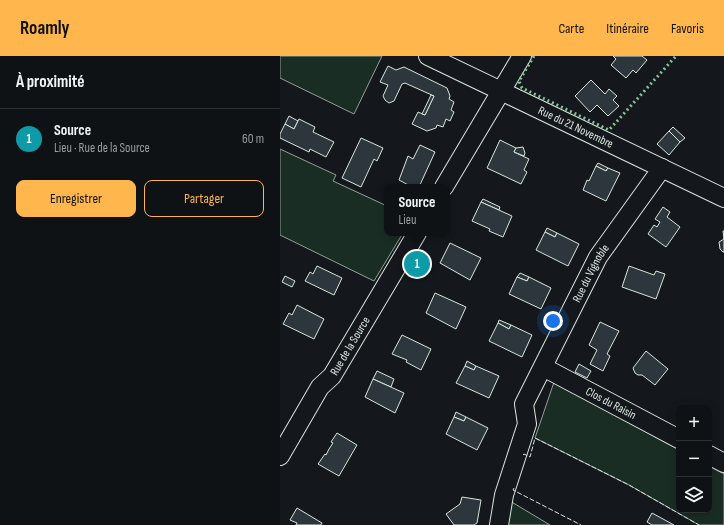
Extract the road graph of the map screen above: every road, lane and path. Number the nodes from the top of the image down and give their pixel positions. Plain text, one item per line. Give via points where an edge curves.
1 (428, 56) edge
2 (522, 56) edge
3 (500, 91) junction
4 (662, 168) junction
5 (446, 184) edge
6 (724, 198) edge
7 (415, 236) edge
8 (544, 367) junction
9 (676, 437) edge
10 (280, 456) edge
11 (712, 457) edge
12 (724, 463) edge
13 (499, 525) edge

1 - 3 street, Rue du 21 Novembre
2 - 3 street
3 - 4 street, Rue du 21 Novembre
3 - 5 street
4 - 6 street, Rue du 21 Novembre
4 - 8 street, Rue du Vignoble via 598,257
7 - 10 street, Rue de la Source via 332,376 320,387
8 - 9 street, Clos du Raisin
8 - 13 street, Rue du Vignoble via 524,404 527,424 504,495
11 - 12 street

